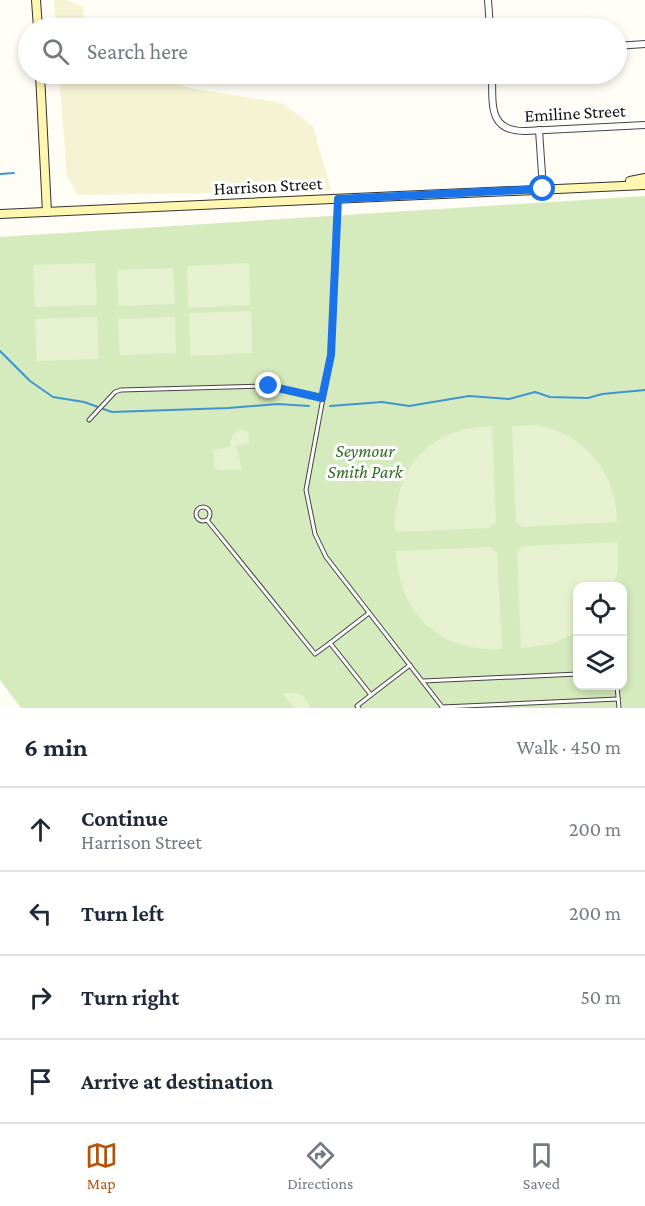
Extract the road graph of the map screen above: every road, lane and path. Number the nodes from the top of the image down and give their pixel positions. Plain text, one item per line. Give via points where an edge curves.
1 (36, 0) edge
2 (488, 0) edge
3 (37, 18) edge
4 (489, 18) edge
5 (645, 44) edge
6 (627, 45) edge
7 (41, 84) edge
8 (492, 84) edge
9 (645, 124) edge
10 (539, 130) junction
11 (645, 178) edge
12 (609, 185) junction
13 (645, 185) edge
14 (543, 189) junction
15 (338, 199) junction
16 (47, 212) junction
17 (0, 214) edge
18 (322, 398) junction
19 (89, 420) dead end
20 (207, 520) junction
21 (369, 613) junction
22 (330, 643) junction
23 (410, 665) junction
24 (573, 674) edge
25 (422, 682) junction
26 (617, 690) edge
27 (371, 695) junction
28 (618, 699) junction
29 (442, 707) edge
30 (359, 708) edge
31 (619, 708) edge

1 - 3 main road
2 - 4 street
5 - 6 street
7 - 16 main road
8 - 10 street, Emiline Street via 496,117 504,128
9 - 10 street, Emiline Street
10 - 14 street
11 - 12 main road, Harrison Street
12 - 13 main road, Harrison Street
12 - 14 main road, Harrison Street
14 - 15 main road, Harrison Street
15 - 16 main road, Harrison Street
15 - 18 lane via 331,355
16 - 17 main road, Harrison Street
18 - 19 lane via 269,386 143,389 115,392
18 - 21 lane via 306,490 315,534 326,557
20 - 20 lane via 197,518 198,510 209,510
20 - 22 lane via 315,654
21 - 22 lane
21 - 23 lane
22 - 27 lane
23 - 25 lane
23 - 27 lane
24 - 25 lane
25 - 29 lane
26 - 28 lane
27 - 30 lane
28 - 29 lane
28 - 31 lane

